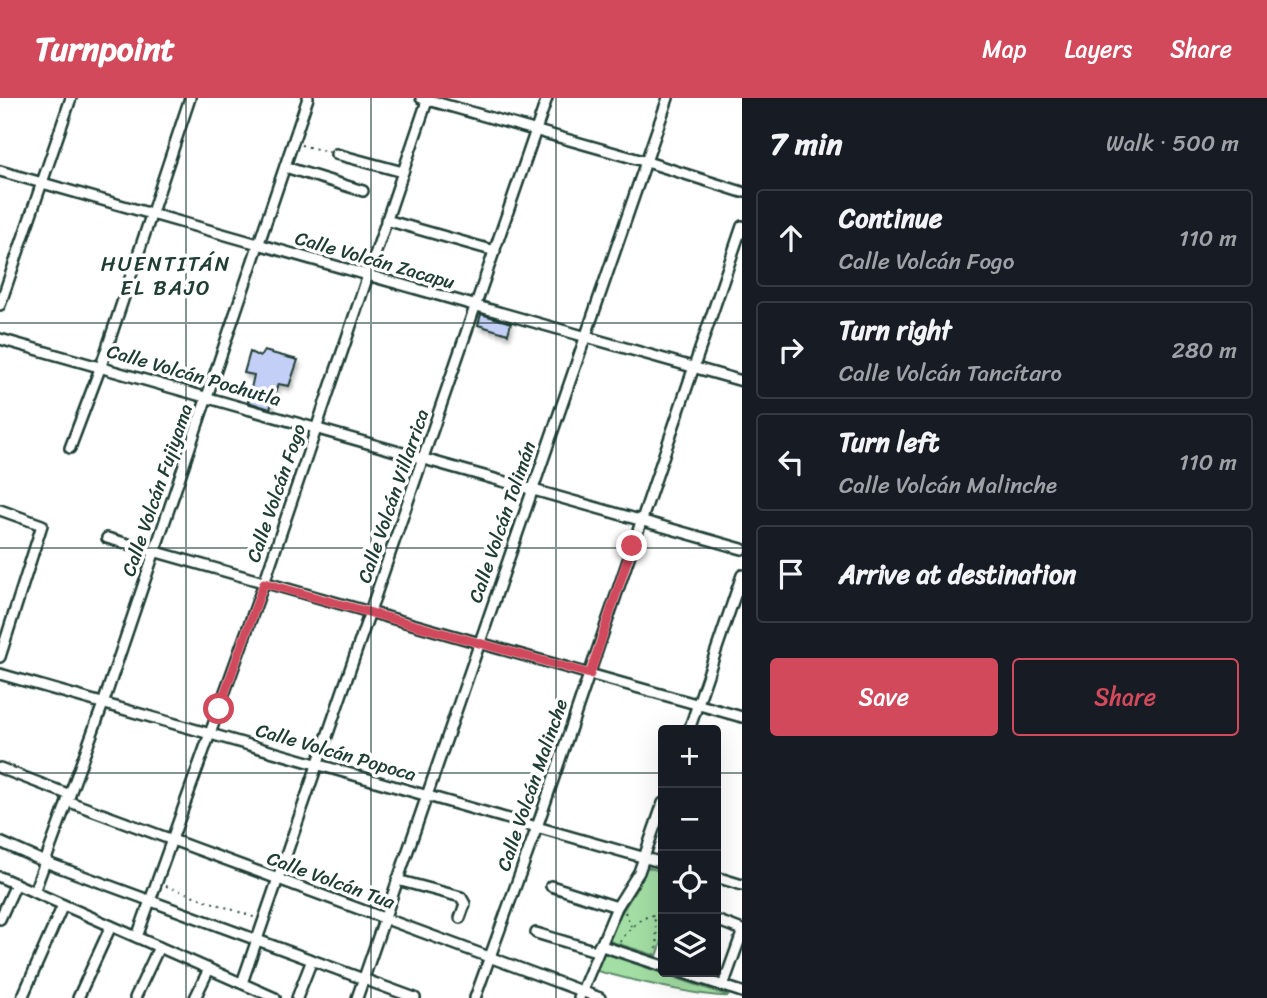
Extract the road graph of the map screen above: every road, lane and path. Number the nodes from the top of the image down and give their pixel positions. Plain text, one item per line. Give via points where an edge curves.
1 (71, 98) edge
2 (190, 98) edge
3 (308, 98) edge
4 (547, 98) edge
5 (668, 98) edge
6 (426, 99) edge
7 (536, 130) junction
8 (293, 142) junction
9 (335, 154) joint
10 (647, 162) junction
11 (285, 167) junction
12 (0, 171) edge
13 (403, 172) junction
14 (42, 183) junction
15 (363, 191) dead end
16 (742, 192) edge
17 (150, 215) junction
18 (386, 220) junction
19 (742, 226) edge
20 (260, 246) junction
21 (495, 251) junction
22 (367, 276) junction
23 (0, 305) edge
24 (476, 307) junction
25 (584, 337) junction
26 (0, 339) edge
27 (101, 366) junction
28 (694, 368) junction
29 (742, 381) edge
30 (209, 396) junction
31 (316, 427) junction
32 (70, 448) dead end
33 (425, 458) junction
34 (531, 489) junction
35 (0, 510) edge
36 (641, 520) junction
37 (107, 538) dead end
38 (154, 549) junction
39 (742, 549) edge
40 (741, 579) edge
41 (264, 583) junction
42 (371, 612) junction
43 (480, 643) junction
44 (0, 657) edge
45 (0, 674) edge
46 (590, 674) junction
47 (103, 704) junction
48 (697, 705) junction
49 (742, 717) edge
50 (690, 725) edge
51 (211, 734) junction
52 (319, 765) junction
53 (0, 768) edge
54 (427, 796) junction
55 (68, 798) junction
56 (658, 817) edge
57 (537, 827) junction
58 (173, 840) junction
59 (0, 842) edge
60 (644, 857) junction
61 (658, 861) edge
62 (45, 862) junction
63 (0, 877) edge
64 (278, 879) junction
65 (721, 879) edge
66 (397, 880) junction
67 (157, 883) junction
68 (16, 884) junction
69 (742, 885) edge
70 (551, 886) dead end
71 (34, 892) junction
72 (150, 901) junction
73 (619, 904) junction
74 (63, 905) junction
75 (384, 918) junction
76 (460, 918) dead end
77 (0, 919) edge
78 (264, 921) junction
79 (721, 922) edge
80 (111, 926) junction
81 (632, 928) junction
82 (742, 931) edge
83 (536, 933) dead end
84 (137, 937) junction
85 (257, 940) junction
86 (159, 947) junction
87 (598, 948) junction
88 (615, 950) junction
89 (490, 957) junction
90 (312, 960) junction
91 (652, 962) junction
92 (658, 964) edge
93 (209, 969) junction
94 (696, 977) edge
95 (363, 979) junction
96 (242, 983) junction
97 (723, 986) junction
98 (742, 992) edge
99 (581, 995) edge
100 (22, 998) edge
101 (78, 998) edge
102 (135, 998) edge
103 (195, 998) edge
104 (275, 998) edge
105 (297, 998) edge
106 (357, 998) edge
107 (415, 998) edge
108 (475, 998) edge
109 (600, 998) edge

1 - 14 street
2 - 17 street
3 - 8 street, Calle Volcán Fujiyama
4 - 7 street, Calle Volcán Villarrica
5 - 10 street, Calle Volcán Tolimán
6 - 7 street
6 - 13 street, Calle Volcán Fogo
7 - 10 street
7 - 21 street, Calle Volcán Villarrica
8 - 9 path
8 - 11 street, Calle Volcán Fujiyama
9 - 13 street
10 - 16 street
10 - 25 street, Calle Volcán Tolimán
11 - 15 street
11 - 20 street, Calle Volcán Fujiyama
12 - 14 street, Calle Volcán Zacapu
13 - 18 street, Calle Volcán Fogo
14 - 17 street, Calle Volcán Zacapu
14 - 23 street
17 - 20 street, Calle Volcán Zacapu
17 - 27 street
18 - 21 street
18 - 22 street, Calle Volcán Fogo
19 - 28 street, Calle Volcán Malinche
20 - 22 street, Calle Volcán Zacapu
20 - 30 street, Calle Volcán Fujiyama
21 - 24 street, Calle Volcán Villarrica
22 - 24 street, Calle Volcán Zacapu
22 - 31 street, Calle Volcán Fogo
24 - 25 street, Calle Volcán Zacapu
24 - 33 street, Calle Volcán Villarrica
25 - 28 street, Calle Volcán Zacapu
25 - 34 street, Calle Volcán Tolimán
26 - 27 street, Calle Volcán Pochutla
27 - 30 street, Calle Volcán Pochutla
27 - 32 street
28 - 29 street, Calle Volcán Zacapu
28 - 36 street, Calle Volcán Malinche
30 - 31 street, Calle Volcán Pochutla
30 - 38 street, Calle Volcán Fujiyama
31 - 33 street, Calle Volcán Pochutla
31 - 41 street, Calle Volcán Fogo
33 - 34 street, Calle Volcán Pochutla
33 - 42 street, Calle Volcán Villarrica
34 - 36 street, Calle Volcán Pochutla
34 - 43 street, Calle Volcán Tolimán
35 - 44 street via 42,525
36 - 39 street, Calle Volcán Pochutla
36 - 46 street, Calle Volcán Malinche
37 - 38 street
38 - 41 street
38 - 47 street, Calle Volcán Fujiyama
40 - 48 street
41 - 42 street
41 - 51 street, Calle Volcán Fogo
42 - 43 street
42 - 52 street, Calle Volcán Villarrica
43 - 46 street
43 - 54 street, Calle Volcán Tolimán
45 - 47 street, Calle Volcán Popoca
46 - 48 street
46 - 57 street, Calle Volcán Malinche
47 - 51 street, Calle Volcán Popoca
47 - 55 street, Calle Volcán Fujiyama
48 - 49 street
48 - 50 street
51 - 52 street, Calle Volcán Popoca
51 - 58 street, Calle Volcán Fogo
52 - 54 street, Calle Volcán Popoca
52 - 64 street, Calle Volcán Villarrica
53 - 55 street, Calle Volcán Tua
54 - 57 street, Calle Volcán Popoca
54 - 66 street, Calle Volcán Tolimán
55 - 58 street, Calle Volcán Tua
55 - 62 street, Calle Volcán Fujiyama
56 - 60 street
57 - 60 street, Calle Volcán Popoca
57 - 89 street, Calle Volcán Malinche
58 - 64 street, Calle Volcán Tua
58 - 67 street, Calle Volcán Fogo
59 - 62 street
60 - 61 street, Calle Volcán Popoca
60 - 73 street
62 - 71 street, Calle Volcán Fujiyama
62 - 72 street
63 - 68 street
64 - 75 street, Calle Volcán Tua
64 - 78 street, Calle Volcán Villarrica
65 - 69 street
66 - 75 street, Calle Volcán Tolimán
66 - 76 street via 461,897 465,904
67 - 72 street, Calle Volcán Fogo
67 - 78 path
68 - 71 street
68 - 77 street
70 - 73 street
71 - 74 street
72 - 84 street, Calle Volcán Fogo
72 - 85 street
73 - 81 path
73 - 87 street
74 - 80 street
74 - 100 street
75 - 89 street, Calle Volcán Tua
75 - 95 street, Calle Volcán Tolimán
78 - 85 street, Calle Volcán Villarrica
79 - 82 street
80 - 84 street
80 - 101 street
81 - 88 path
81 - 91 path via 654,915 658,945
82 - 97 street
83 - 87 street
84 - 86 street
85 - 90 street
85 - 96 street, Calle Volcán Villarrica
86 - 93 street
86 - 102 street
87 - 88 street
87 - 99 street
88 - 91 street
89 - 99 street, Calle Volcán Tua
89 - 108 street, Calle Volcán Malinche
90 - 95 street
90 - 105 street
91 - 92 street
93 - 96 street
93 - 103 street
94 - 97 street
95 - 106 street, Calle Volcán Tolimán
95 - 107 street
96 - 104 street
97 - 98 street
99 - 109 street, Calle Volcán Tua

